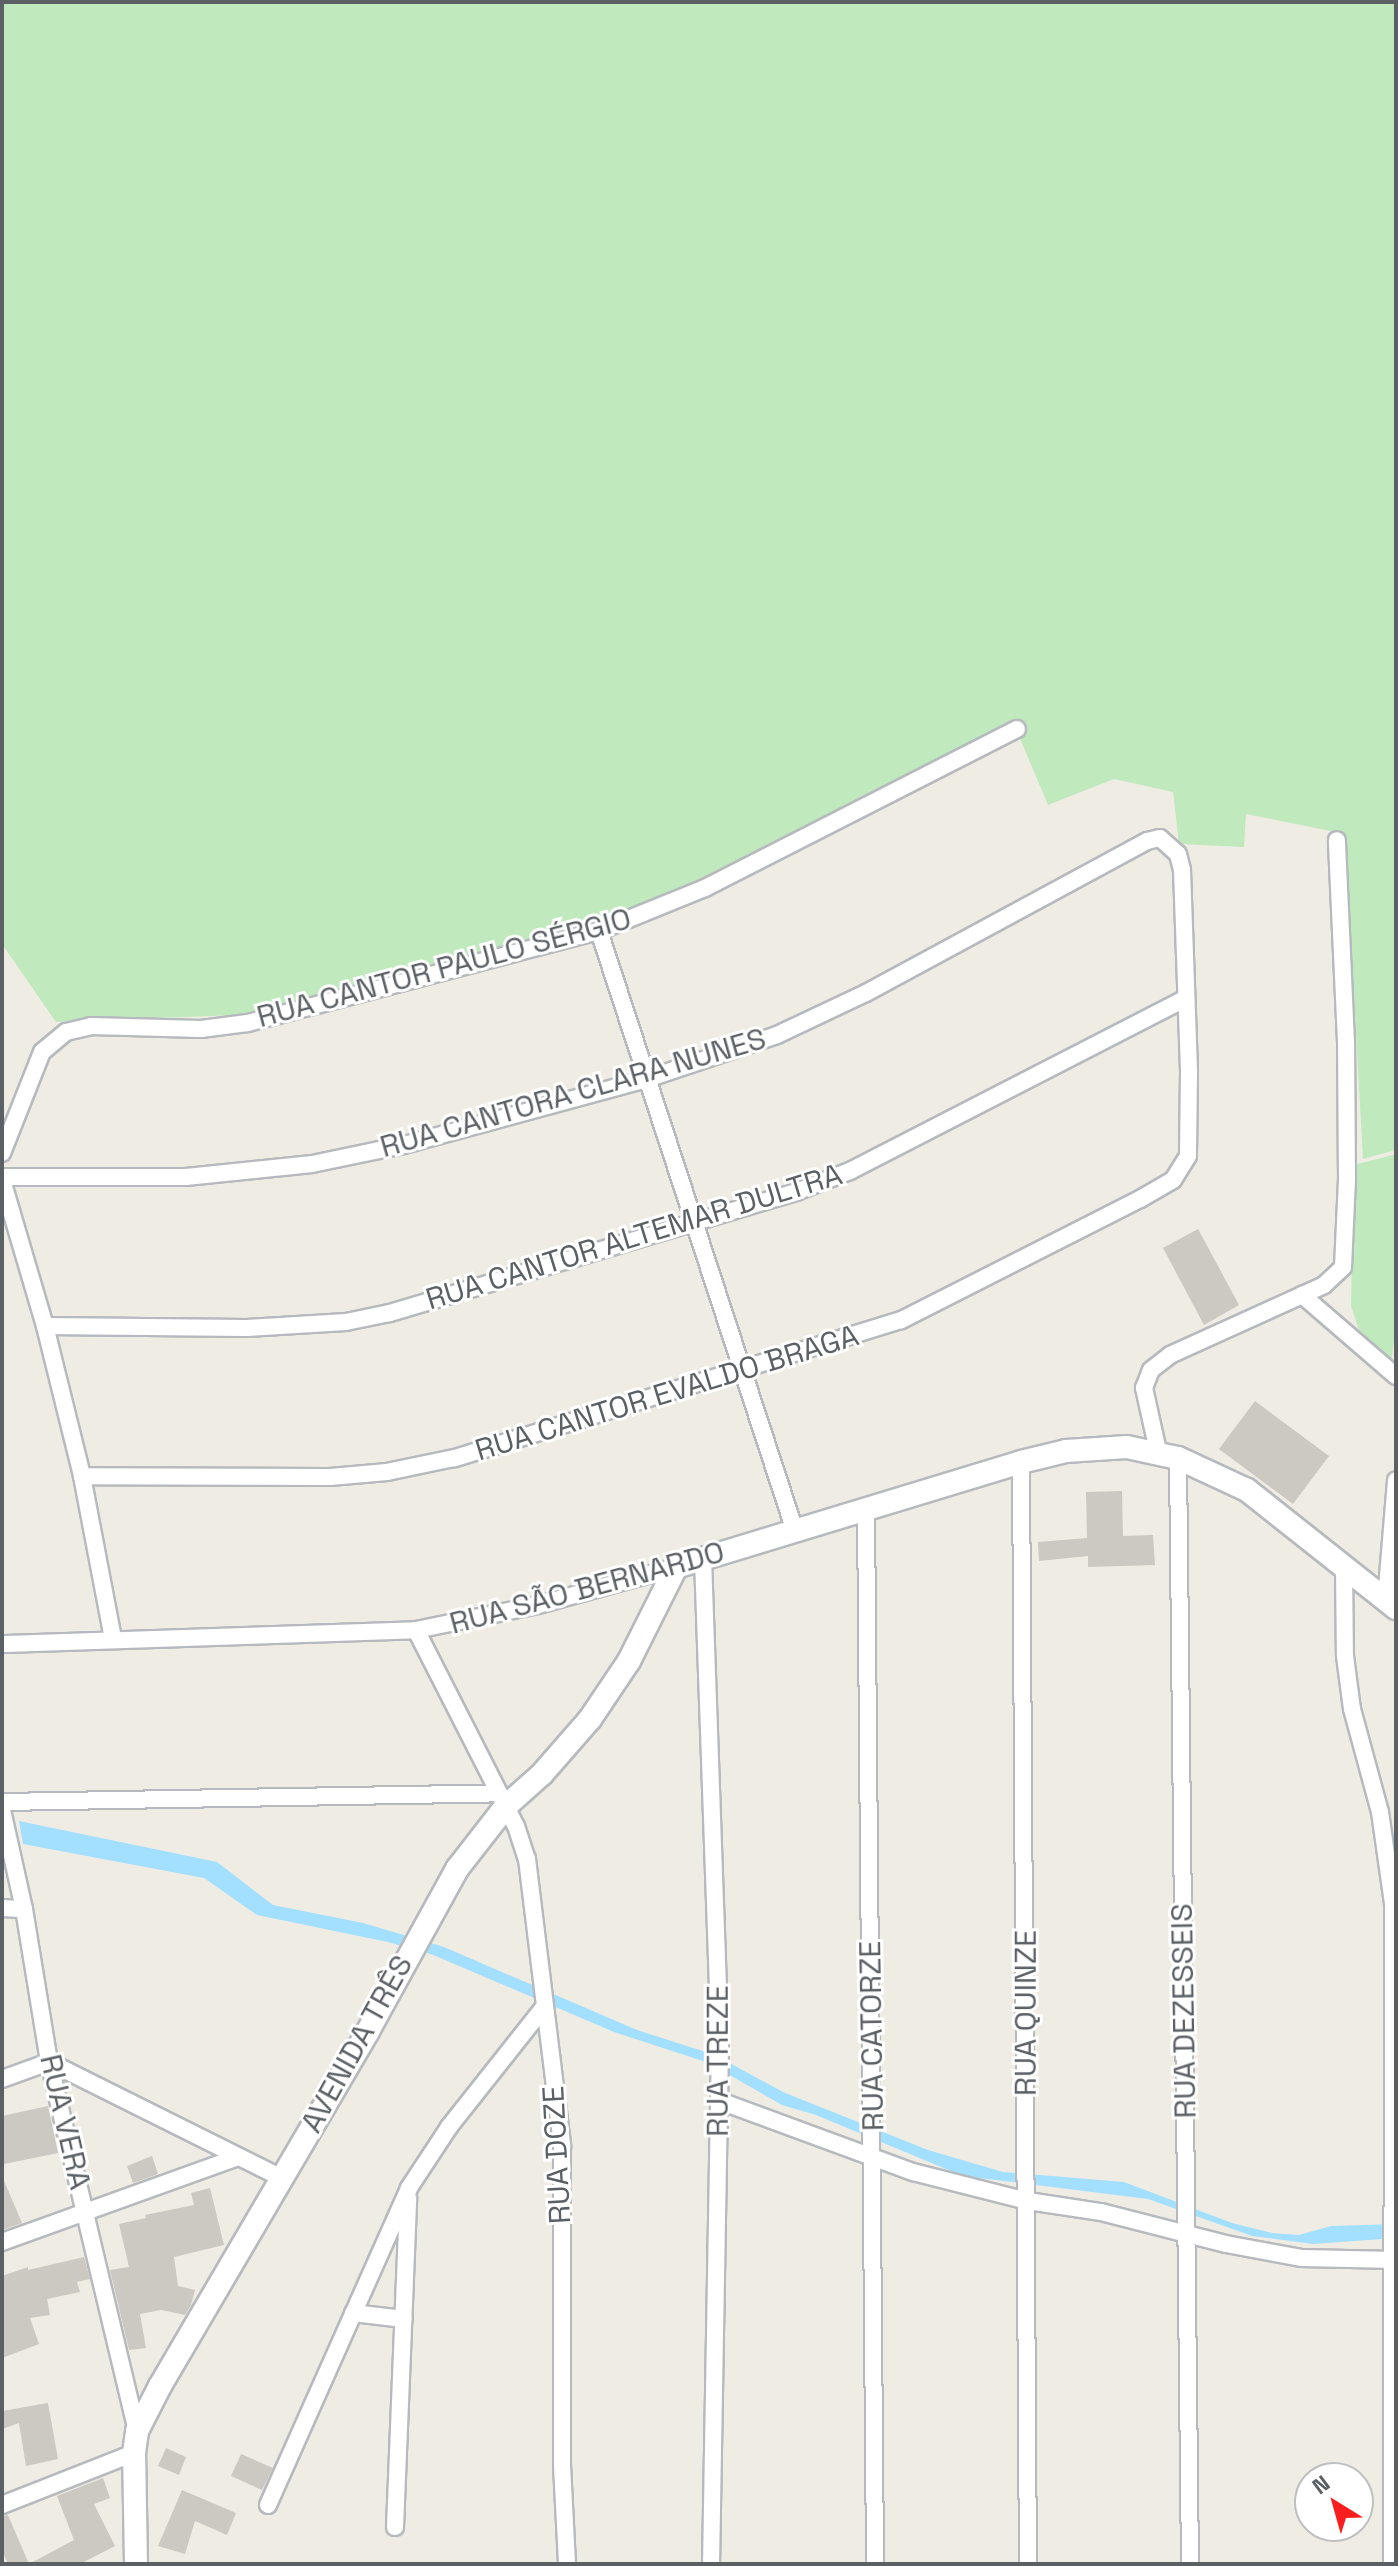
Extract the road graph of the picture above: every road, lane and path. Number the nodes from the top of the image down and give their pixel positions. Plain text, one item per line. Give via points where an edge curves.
1 (1017, 729) dead end
2 (1337, 840) dead end
3 (599, 931) junction
4 (1184, 999) junction
5 (647, 1079) junction
6 (2, 1153) edge
7 (2, 1179) edge
8 (695, 1223) junction
9 (1302, 1295) junction
10 (45, 1326) junction
11 (744, 1371) junction
12 (1396, 1376) edge
13 (1168, 1455) junction
14 (1021, 1462) junction
15 (82, 1476) junction
16 (1396, 1480) edge
17 (866, 1508) junction
18 (795, 1531) junction
19 (703, 1559) junction
20 (1344, 1566) junction
21 (676, 1567) junction
22 (1391, 1604) edge
23 (416, 1630) junction
24 (113, 1638) junction
25 (2, 1644) edge
26 (502, 1800) junction
27 (2, 1802) edge
28 (2, 1810) edge
29 (2, 1908) edge
30 (24, 1909) junction
31 (544, 2007) junction
32 (49, 2062) junction
33 (2, 2079) edge
34 (720, 2101) junction
35 (874, 2151) junction
36 (238, 2157) junction
37 (282, 2178) junction
38 (409, 2188) junction
39 (1028, 2196) junction
40 (85, 2211) junction
41 (1186, 2226) junction
42 (2, 2242) edge
43 (1393, 2257) edge
44 (353, 2313) junction
45 (404, 2319) junction
46 (136, 2442) junction
47 (2, 2505) edge
48 (268, 2505) dead end
49 (395, 2527) dead end
50 (136, 2564) edge
51 (567, 2564) edge
52 (711, 2564) edge
53 (875, 2564) edge
54 (1028, 2564) edge
55 (1190, 2564) edge
56 (1392, 2564) edge

1 - 3 street, RUA CANTOR PAULO SÉRGIO via 705,888
2 - 9 street, RUA DEZESSEIS via 1346,1042 1345,1258 1335,1277
3 - 5 street
3 - 6 street, RUA CANTOR PAULO SÉRGIO via 248,1023 201,1029 91,1026 66,1032 42,1052
4 - 5 street, RUA CANTORA CLARA NUNES via 1182,870 1178,854 1160,838 777,1035
4 - 8 street, RUA CANTOR ALTEMAR DULTRA via 850,1171
4 - 11 street, RUA CANTOR EVALDO BRAGA via 1189,1139 1184,1168 1173,1180 901,1320
5 - 7 street, RUA CANTORA CLARA NUNES via 404,1145 312,1164 186,1177
5 - 8 street
7 - 10 street
8 - 10 street, RUA CANTOR ALTEMAR DULTRA via 346,1322 247,1328
8 - 11 street
9 - 12 street
9 - 13 street, RUA DEZESSEIS via 1170,1355 1151,1370 1144,1388
10 - 15 street
11 - 15 street, RUA CANTOR EVALDO BRAGA via 454,1458 387,1472 330,1477
11 - 18 street
13 - 14 street, RUA SÃO BERNARDO via 1100,1447
13 - 20 street via 1247,1490
13 - 41 street, RUA DEZESSEIS
14 - 17 street, RUA SÃO BERNARDO
14 - 39 street, RUA QUINZE
15 - 24 street
16 - 22 street
17 - 18 street, RUA SÃO BERNARDO
17 - 35 street, RUA CATORZE
18 - 19 street, RUA SÃO BERNARDO
19 - 21 street, RUA SÃO BERNARDO
19 - 34 street, RUA TREZE
20 - 22 street
20 - 43 street via 1345,1656 1352,1709 1380,1812 1393,1903
21 - 23 street, RUA SÃO BERNARDO via 513,1612
21 - 26 street, AVENIDA TRÊS via 629,1661 590,1719 542,1774
23 - 24 street, RUA SÃO BERNARDO
23 - 26 street, RUA DOZE
24 - 25 street, RUA SÃO BERNARDO
26 - 27 street
26 - 31 street, RUA DOZE via 527,1859
26 - 37 street, AVENIDA TRÊS via 429,1916
28 - 30 street, RUA VERA
29 - 30 street
30 - 32 street, RUA VERA
31 - 38 street via 449,2127
31 - 51 street, RUA DOZE via 562,2146
32 - 33 street
32 - 36 street
32 - 40 street, RUA VERA
34 - 35 street
34 - 52 street, RUA TREZE
35 - 39 street via 913,2172
35 - 53 street, RUA CATORZE
36 - 37 street
36 - 40 street
37 - 46 street, AVENIDA TRÊS via 206,2304
38 - 44 street
38 - 45 street
39 - 41 street
39 - 54 street, RUA QUINZE
40 - 42 street
40 - 46 street, RUA VERA
41 - 43 street via 1226,2244 1301,2258
41 - 55 street, RUA DEZESSEIS
43 - 56 street
44 - 45 street
44 - 48 street
45 - 49 street
46 - 47 street
46 - 50 street, AVENIDA TRÊS

